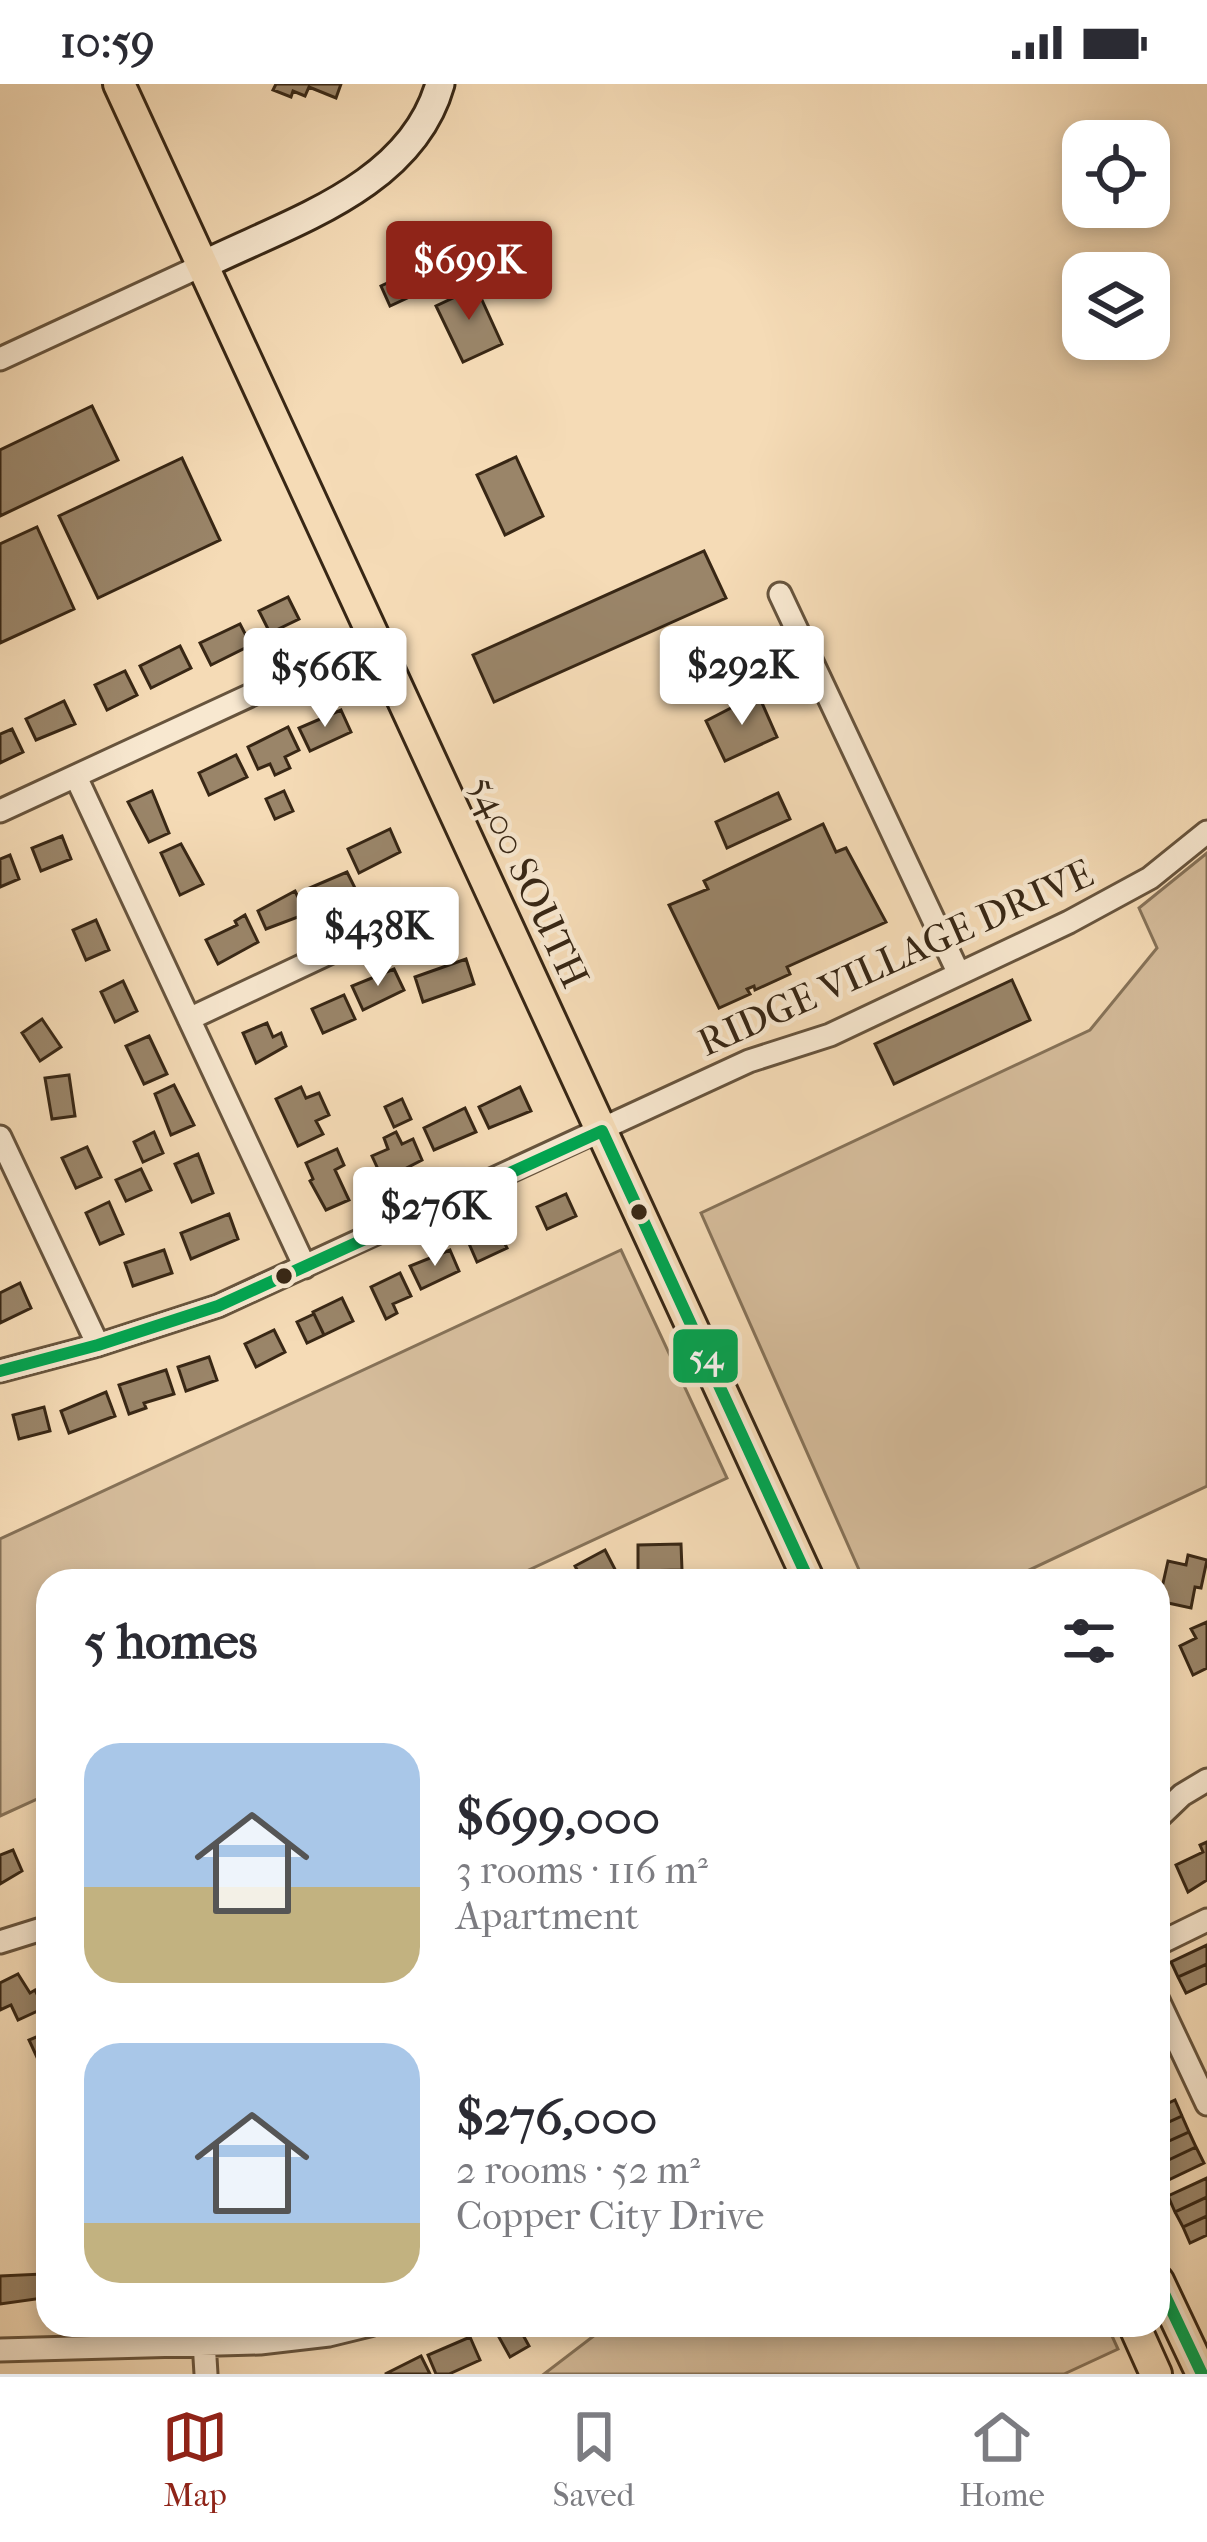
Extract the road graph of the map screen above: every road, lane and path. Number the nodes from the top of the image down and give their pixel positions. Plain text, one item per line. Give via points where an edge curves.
1 (118, 84) edge
2 (440, 84) edge
3 (203, 265) junction
4 (0, 359) edge
5 (780, 594) dead end
6 (376, 637) junction
7 (76, 777) junction
8 (0, 811) edge
9 (1207, 832) edge
10 (413, 913) dead end
11 (959, 974) junction
12 (189, 1018) junction
13 (602, 1131) junction
14 (0, 1138) edge
15 (305, 1267) junction
16 (98, 1345) junction
17 (0, 1371) edge
18 (803, 1569) edge
19 (1207, 1780) edge
20 (1170, 1809) edge
21 (1207, 1920) edge
22 (36, 1931) edge
23 (1170, 1938) edge
24 (0, 1942) edge
25 (1170, 2025) edge
26 (1207, 2104) edge
27 (1170, 2307) edge
28 (176, 2337) edge
29 (203, 2337) edge
30 (240, 2337) edge
31 (311, 2337) edge
32 (1139, 2337) edge
33 (0, 2350) edge
34 (206, 2374) edge
35 (1156, 2374) edge
36 (1202, 2374) edge

1 - 3 main road, 5400 SOUTH
2 - 3 street via 415,138 391,163 351,193
3 - 4 street
3 - 6 main road, 5400 SOUTH
5 - 11 street
6 - 7 street
6 - 13 main road, 5400 SOUTH
7 - 8 street
7 - 12 street
9 - 11 street, RIDGE VILLAGE DRIVE via 1120,896
10 - 12 street
11 - 13 street, RIDGE VILLAGE DRIVE
12 - 15 street
13 - 15 street, RIDGE VILLAGE DRIVE
13 - 18 main road, 5400 SOUTH
14 - 16 street
15 - 16 street, RIDGE VILLAGE DRIVE
16 - 17 street, RIDGE VILLAGE DRIVE
19 - 20 street
21 - 23 street
22 - 24 street
25 - 26 street
27 - 36 main road
28 - 33 street
29 - 34 street
30 - 31 street
32 - 35 main road

